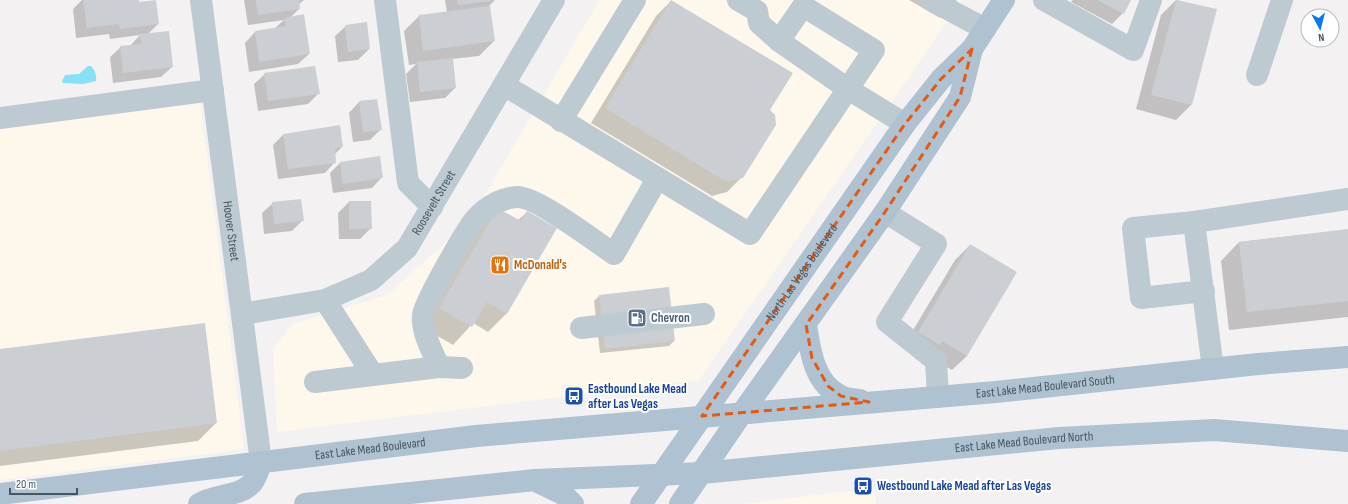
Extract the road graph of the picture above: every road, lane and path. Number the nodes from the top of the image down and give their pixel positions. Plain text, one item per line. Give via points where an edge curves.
1 (201, 0) edge
2 (386, 0) edge
3 (554, 0) edge
4 (635, 0) edge
5 (738, 0) edge
6 (931, 0) edge
7 (1004, 0) edge
8 (1044, 0) edge
9 (1152, 0) edge
10 (1282, 0) edge
11 (761, 5) edge
12 (985, 29) junction
13 (779, 41) junction
14 (972, 49) junction
15 (1257, 75) dead end
16 (504, 85) junction
17 (848, 89) junction
18 (213, 90) junction
19 (0, 118) edge
20 (561, 121) junction
21 (905, 124) junction
22 (657, 179) junction
23 (1348, 199) edge
24 (432, 207) junction
25 (885, 212) junction
26 (1194, 222) junction
27 (1204, 291) junction
28 (325, 300) junction
29 (242, 314) junction
30 (704, 314) dead end
31 (806, 325) junction
32 (581, 328) dead end
33 (1348, 357) edge
34 (439, 367) junction
35 (462, 368) dead end
36 (1213, 369) junction
37 (373, 375) junction
38 (315, 382) dead end
39 (938, 397) junction
40 (869, 402) junction
41 (742, 413) junction
42 (702, 416) junction
43 (1348, 441) edge
44 (261, 462) junction
45 (702, 473) junction
46 (662, 475) junction
47 (535, 480) junction
48 (0, 494) edge
49 (199, 504) edge
50 (305, 504) edge
51 (573, 504) edge
52 (641, 504) edge
53 (680, 504) edge

1 - 18 street, Hoover Street
2 - 24 street via 408,184
3 - 16 street, Roosevelt Street
4 - 20 street
5 - 11 street
6 - 12 street
7 - 12 main road, North Las Vegas Boulevard
8 - 9 street via 1133,50
10 - 15 street
11 - 13 street via 759,23
12 - 14 main road, North Las Vegas Boulevard
13 - 17 street
13 - 17 street via 803,6 874,50
14 - 21 main road, North Las Vegas Boulevard via 941,79
14 - 25 main road, North Las Vegas Boulevard via 960,97
16 - 20 street
16 - 24 street, Roosevelt Street
17 - 21 street
17 - 22 street via 750,234
18 - 19 street
18 - 29 street, Hoover Street
20 - 22 street
21 - 42 main road, North Las Vegas Boulevard
22 - 34 street via 614,254 527,198 518,197 496,202 476,218 436,285 423,314 423,325
23 - 26 street
24 - 28 street, Roosevelt Street via 407,248 371,280
25 - 31 main road, North Las Vegas Boulevard
25 - 39 street via 936,244 887,322 936,361
26 - 27 street
26 - 27 street via 1133,228 1141,298
27 - 36 street
28 - 29 street, Roosevelt Street
28 - 37 street
29 - 44 street, Hoover Street
30 - 32 street
31 - 40 main road via 812,358 817,371 828,386 841,396
31 - 41 main road, North Las Vegas Boulevard
33 - 36 main road, East Lake Mead Boulevard South
34 - 35 street
34 - 37 street
36 - 39 main road, East Lake Mead Boulevard South
37 - 38 street
39 - 40 main road, East Lake Mead Boulevard South
40 - 41 main road, East Lake Mead Boulevard South
41 - 42 main road, East Lake Mead Boulevard
41 - 45 main road, North Las Vegas Boulevard
42 - 44 main road, East Lake Mead Boulevard via 476,436
42 - 46 main road, North Las Vegas Boulevard
43 - 45 main road, East Lake Mead Boulevard North via 1214,430 1067,437
44 - 48 main road, East Lake Mead Boulevard
44 - 49 main road via 256,478 244,489
45 - 46 main road
45 - 53 main road, North Las Vegas Boulevard
46 - 47 main road
46 - 52 main road, North Las Vegas Boulevard
47 - 50 main road
47 - 51 main road via 562,494

